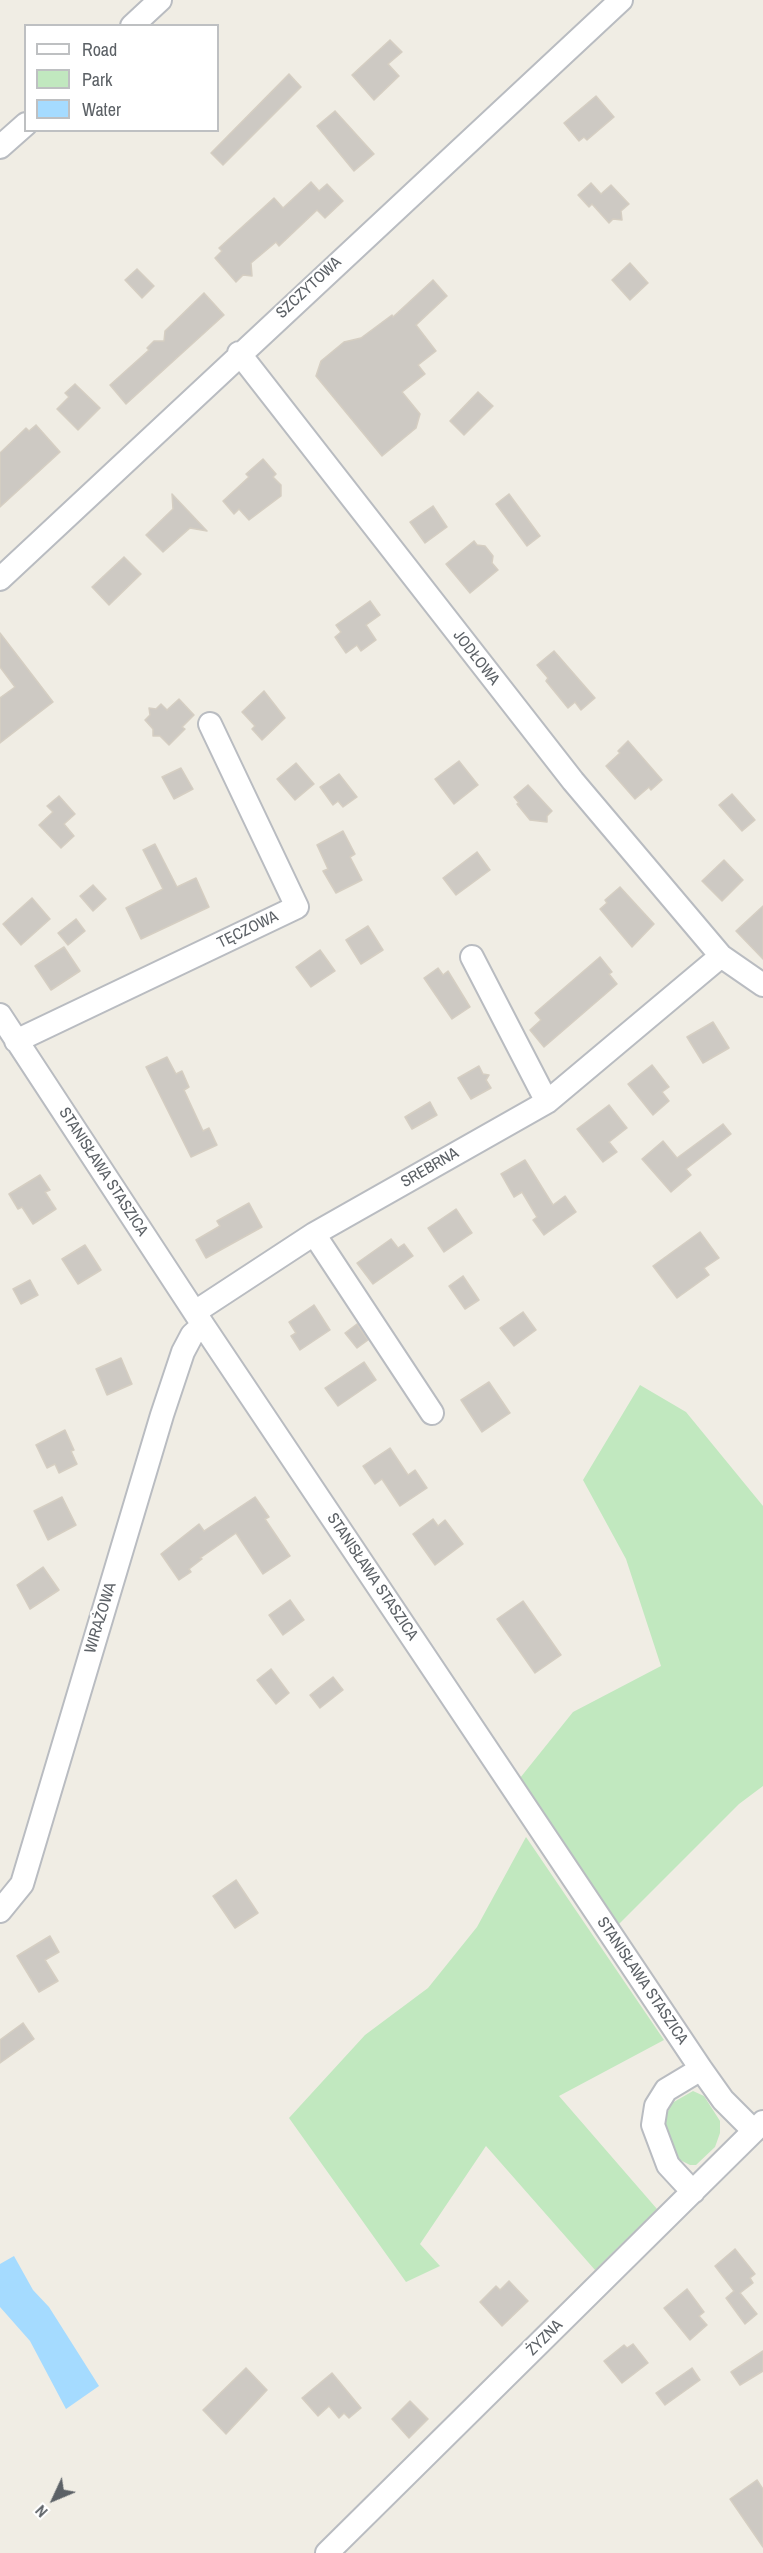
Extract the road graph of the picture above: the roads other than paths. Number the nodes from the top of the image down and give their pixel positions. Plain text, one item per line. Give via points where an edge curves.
1 (160, 0) edge
2 (621, 0) edge
3 (134, 24) edge
4 (24, 126) edge
5 (0, 147) edge
6 (240, 353) junction
7 (0, 579) edge
8 (210, 724) dead end
9 (472, 957) dead end
10 (721, 957) junction
11 (763, 985) edge
12 (0, 1015) edge
13 (16, 1041) junction
14 (547, 1102) junction
15 (314, 1234) junction
16 (199, 1318) junction
17 (432, 1413) dead end
18 (0, 1911) edge
19 (701, 2069) junction
20 (759, 2127) edge
21 (693, 2192) junction
22 (327, 2553) edge

1 - 3 street
2 - 6 street, SZCZYTOWA
4 - 5 street
6 - 7 street, SZCZYTOWA
6 - 10 street, JODŁOWA via 467,648
8 - 13 street, TĘCZOWA via 297,907
9 - 14 street
10 - 11 street, JODŁOWA
10 - 14 street, SREBRNA
12 - 13 street, STANISŁAWA STASZICA
13 - 16 street, STANISŁAWA STASZICA
14 - 15 street, SREBRNA
15 - 16 street, SREBRNA
15 - 17 street
16 - 18 street, WIRAŻOWA via 162,1415 22,1884
16 - 19 street, STANISŁAWA STASZICA
19 - 20 street, STANISŁAWA STASZICA via 723,2100
19 - 21 street via 666,2090 656,2106 653,2125 668,2165
20 - 21 street, ŻYZNA
21 - 22 street, ŻYZNA

